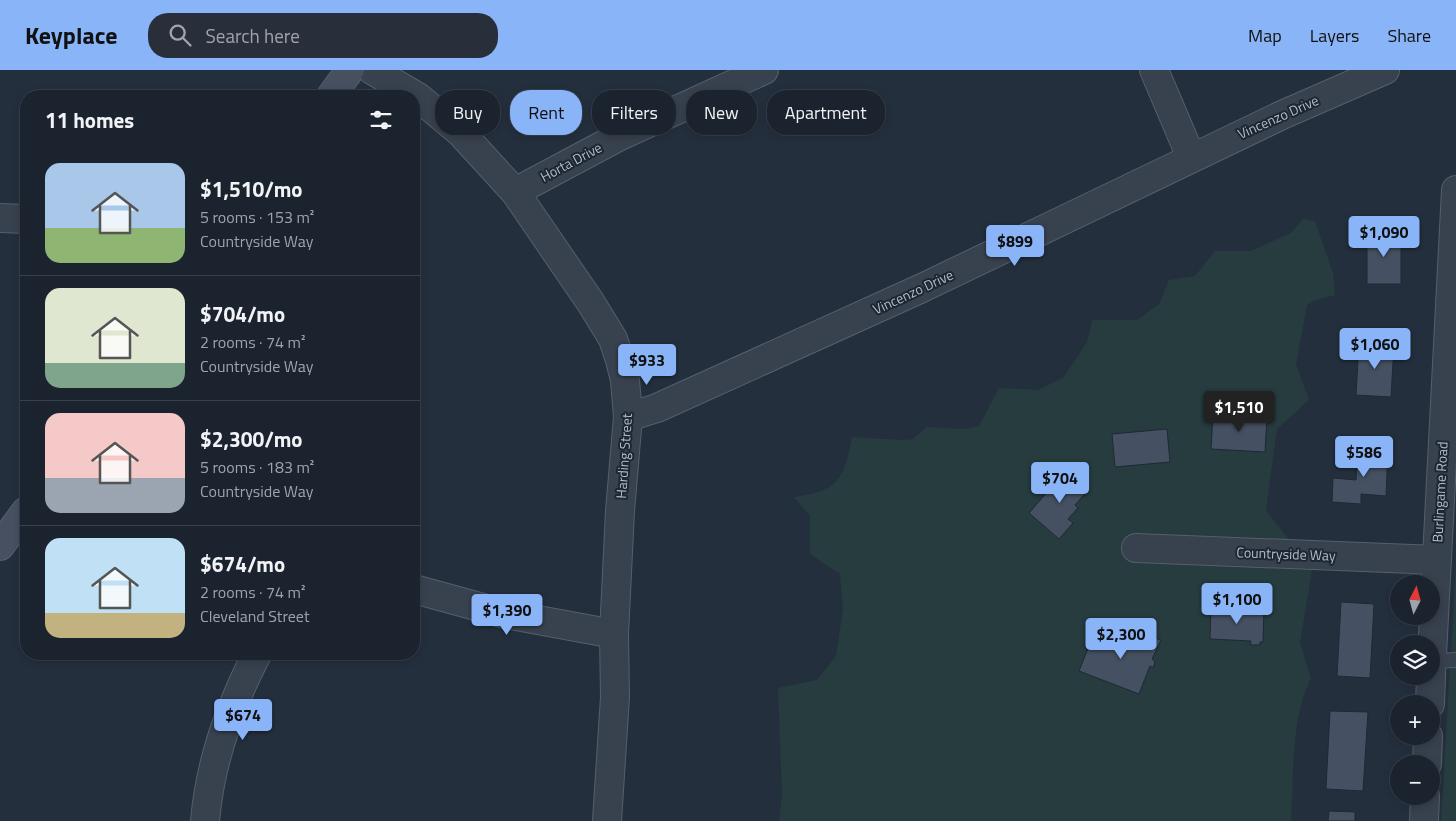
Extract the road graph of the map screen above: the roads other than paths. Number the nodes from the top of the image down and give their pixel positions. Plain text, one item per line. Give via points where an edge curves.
1 (350, 70) edge
2 (372, 70) edge
3 (764, 70) edge
4 (1154, 70) edge
5 (1385, 70) edge
6 (335, 90) edge
7 (406, 90) edge
8 (420, 99) edge
9 (1191, 157) junction
10 (1456, 190) edge
11 (515, 192) junction
12 (0, 218) edge
13 (20, 219) edge
14 (1454, 284) edge
15 (628, 417) junction
16 (20, 519) edge
17 (0, 546) edge
18 (1136, 548) dead end
19 (1437, 560) junction
20 (420, 591) edge
21 (614, 634) junction
22 (1433, 635) edge
23 (254, 660) edge
24 (1456, 660) edge
25 (1440, 661) edge
26 (1425, 805) edge
27 (205, 821) edge
28 (607, 821) edge
29 (1424, 821) edge

1 - 6 main road
2 - 7 street, Harding Street
3 - 11 street, Horta Drive via 620,136
4 - 9 street
5 - 9 street, Vincenzo Drive
8 - 11 street, Harding Street via 454,127
9 - 15 street, Vincenzo Drive via 922,288 657,408
10 - 14 street, Burlingame Road
11 - 15 street, Harding Street via 613,339 625,380
12 - 13 street
14 - 19 street, Burlingame Road
15 - 21 street, Harding Street
16 - 17 main road
18 - 19 street, Countryside Way
19 - 22 street, Burlingame Road
20 - 21 street via 505,614
21 - 28 street, Harding Street via 615,697
23 - 27 street via 224,729 212,772
24 - 25 lane
26 - 29 street

